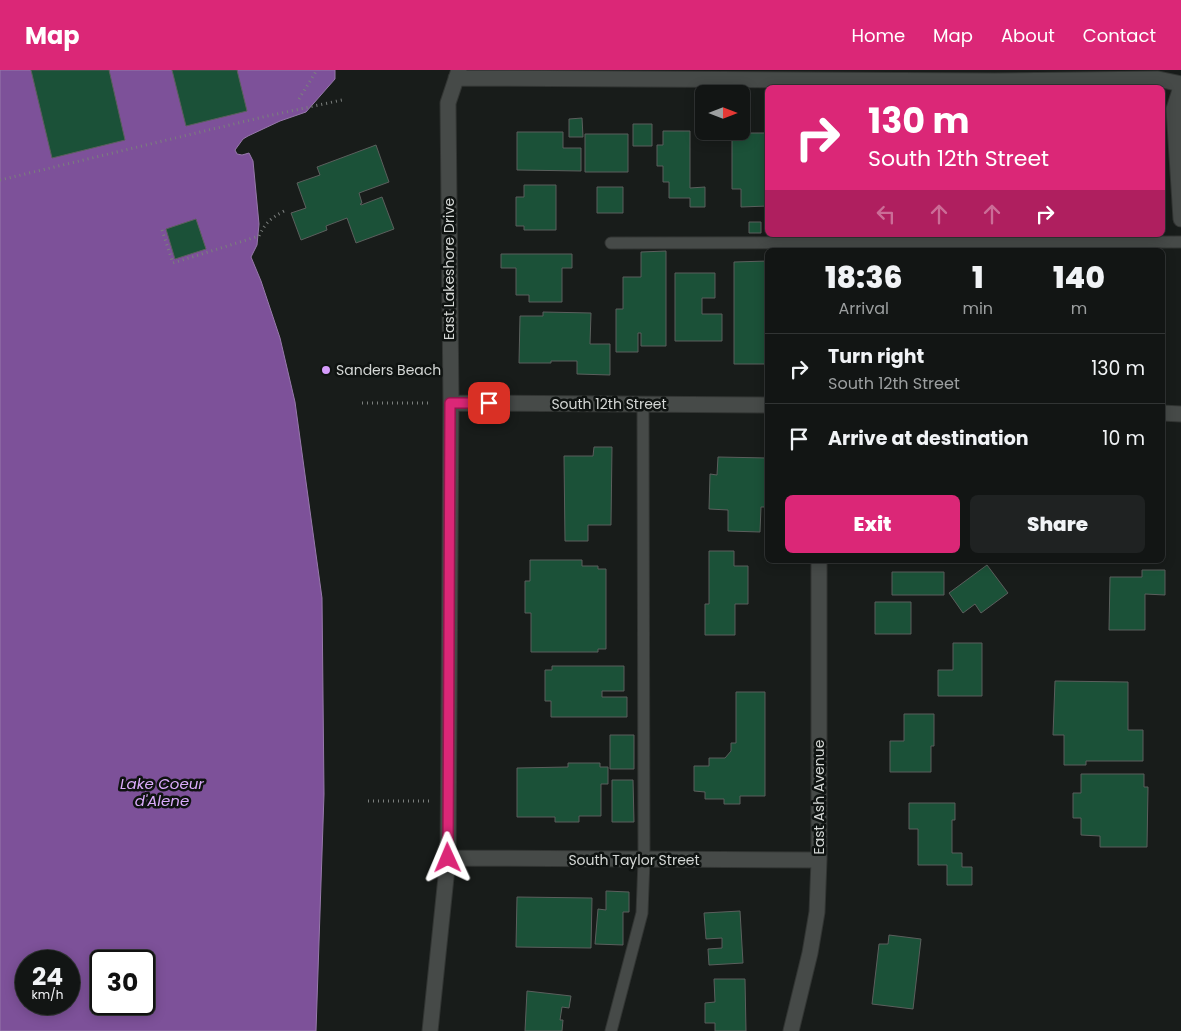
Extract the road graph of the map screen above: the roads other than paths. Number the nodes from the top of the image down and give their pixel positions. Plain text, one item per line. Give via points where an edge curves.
1 (457, 74) edge
2 (995, 76) edge
3 (820, 83) edge
4 (1181, 86) edge
5 (1181, 219) edge
6 (1181, 242) edge
7 (611, 243) dead end
8 (820, 243) edge
9 (450, 403) junction
10 (643, 405) junction
11 (765, 405) edge
12 (1165, 413) edge
13 (1181, 414) edge
14 (819, 563) edge
15 (448, 858) junction
16 (644, 860) junction
17 (819, 860) junction
18 (430, 1031) edge
19 (612, 1031) edge
20 (792, 1031) edge

1 - 3 street
1 - 9 street, East Lakeshore Drive via 448,103
2 - 3 street
2 - 4 street via 1158,79
4 - 5 street via 1174,109
6 - 8 lane
7 - 8 lane
9 - 10 street, South 12th Street
9 - 15 street, East Lakeshore Drive
10 - 11 street, South 12th Street
10 - 16 lane
12 - 13 street
14 - 17 street, East Ash Avenue
15 - 16 street, South Taylor Street
15 - 18 street, East Lakeshore Drive
16 - 17 street, South Taylor Street
16 - 19 lane via 642,913
17 - 20 street, East Ash Avenue via 817,912

